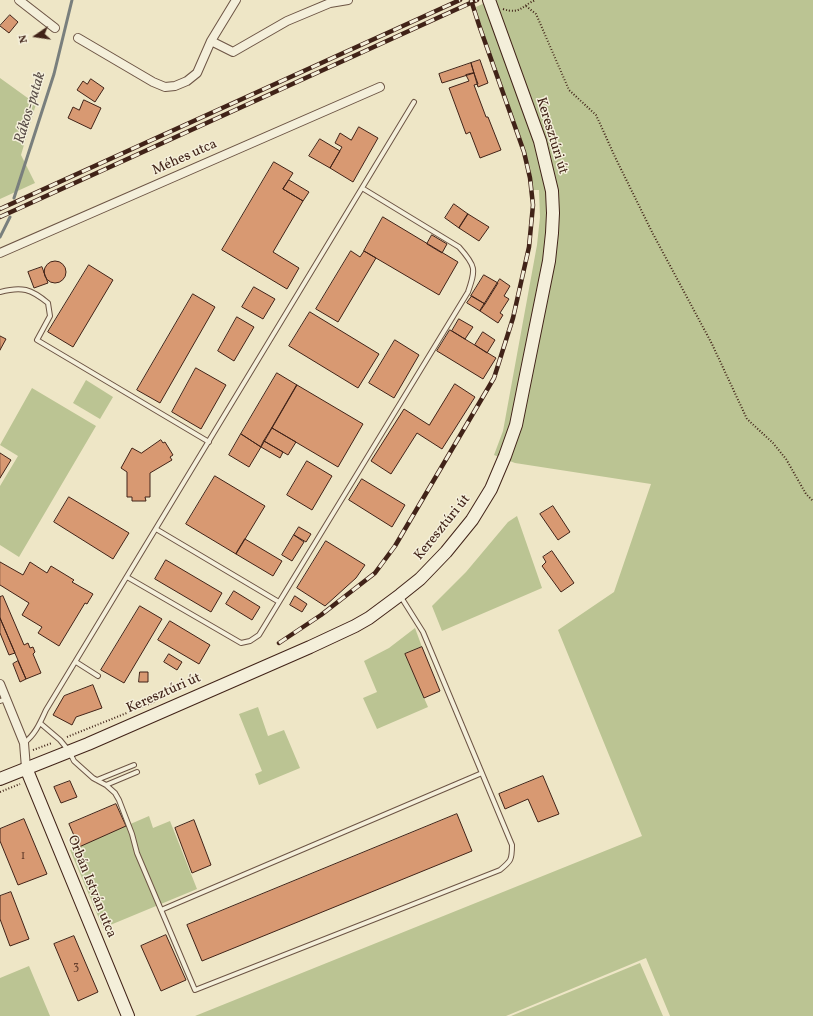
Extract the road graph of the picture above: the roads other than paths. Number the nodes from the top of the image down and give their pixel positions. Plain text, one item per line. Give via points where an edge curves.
1 (19, 0) edge
2 (236, 0) edge
3 (348, 0) edge
4 (489, 2) edge
5 (55, 28) dead end
6 (78, 38) dead end
7 (212, 41) junction
8 (380, 87) dead end
9 (414, 102) dead end
10 (362, 188) junction
11 (0, 253) edge
12 (0, 292) edge
13 (208, 442) junction
14 (156, 529) junction
15 (127, 577) junction
16 (400, 595) junction
17 (279, 602) junction
18 (76, 662) junction
19 (98, 676) dead end
20 (0, 684) edge
21 (3, 700) edge
22 (40, 723) junction
23 (24, 743) junction
24 (69, 751) junction
25 (134, 765) dead end
26 (26, 768) junction
27 (137, 772) dead end
28 (482, 773) junction
29 (0, 779) edge
30 (97, 780) junction
31 (106, 785) junction
32 (161, 910) junction
33 (128, 1016) edge

1 - 5 street
2 - 7 street
3 - 7 street via 330,3 287,21 233,52
4 - 16 main road, Keresztúri út via 540,141 552,191 549,261 516,424 491,489 472,520 446,552
6 - 7 street via 165,87 187,81 197,73
8 - 11 street, Méhes utca
9 - 10 lane
10 - 13 lane
10 - 17 lane via 459,247 473,266 473,276 468,292
12 - 13 lane via 24,289 36,294 48,303 50,316 37,340
13 - 14 lane
14 - 15 lane
14 - 17 lane
15 - 17 lane via 241,643 259,635
15 - 18 lane
16 - 24 main road, Keresztúri út via 369,618 336,635
16 - 28 lane via 423,632
18 - 19 lane
18 - 22 lane
20 - 21 street
21 - 23 street
22 - 23 lane
22 - 24 lane
23 - 26 street
24 - 26 main road, Keresztúri út
24 - 30 lane via 74,761
25 - 30 lane
26 - 29 main road, Keresztúri út
26 - 33 main road, Orbán István utca
27 - 31 lane
28 - 32 lane
28 - 32 lane via 512,845 510,862 500,870 195,990
30 - 31 lane
31 - 32 lane via 119,800 137,853

